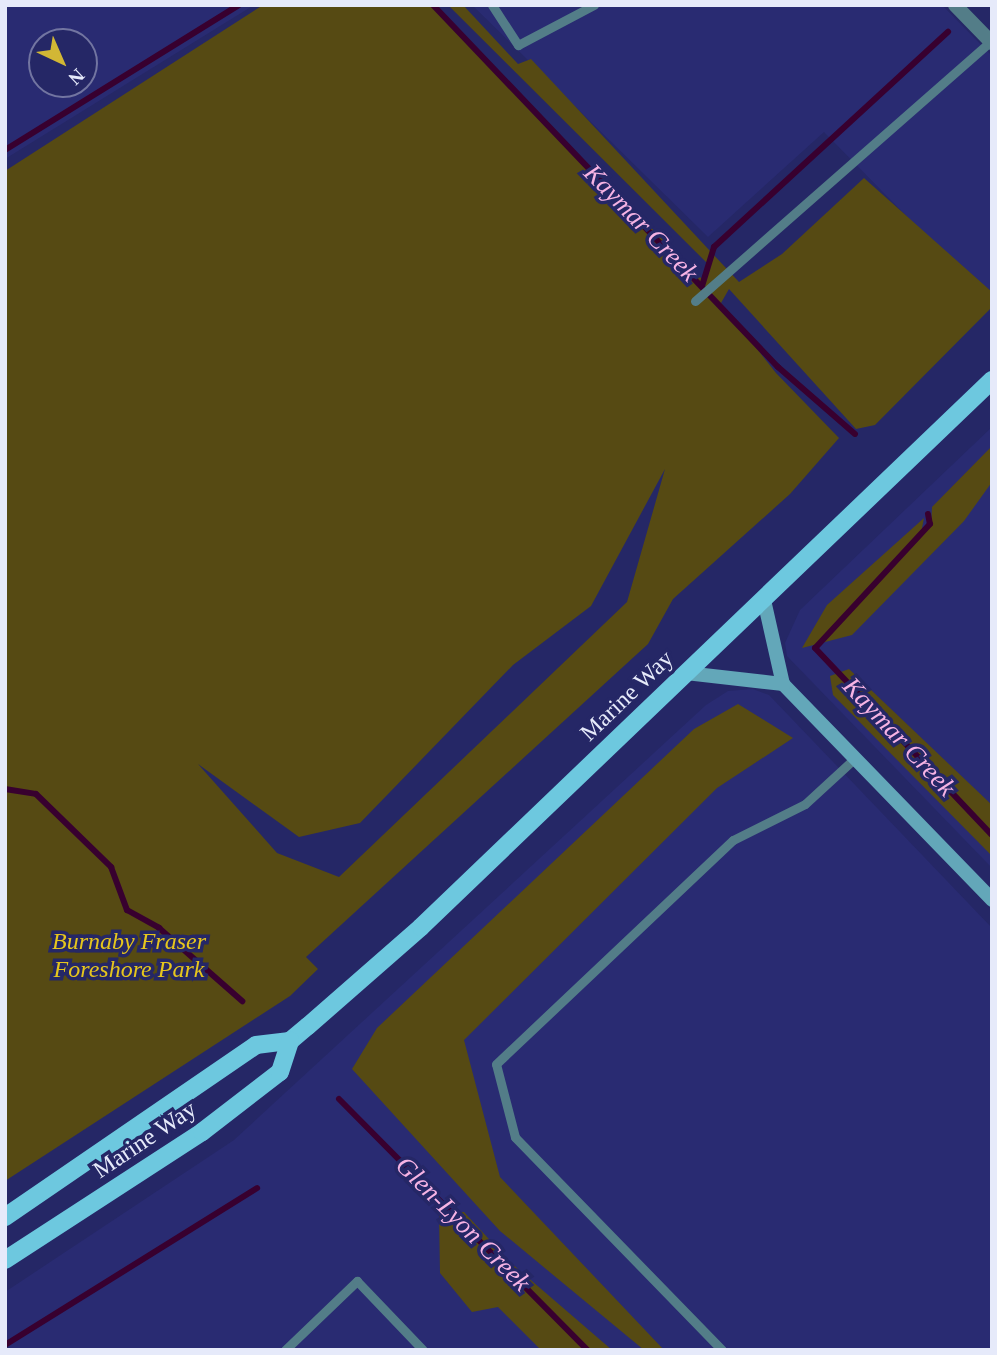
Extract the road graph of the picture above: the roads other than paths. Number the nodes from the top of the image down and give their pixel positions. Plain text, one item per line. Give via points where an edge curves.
1 (492, 5) edge
2 (594, 5) edge
3 (955, 5) edge
4 (991, 43) edge
5 (695, 301) dead end
6 (992, 380) edge
7 (764, 600) junction
8 (686, 673) junction
9 (783, 684) junction
10 (854, 759) junction
11 (992, 901) edge
12 (290, 1041) junction
13 (5, 1217) edge
14 (5, 1260) edge
15 (285, 1350) edge
16 (423, 1350) edge
17 (722, 1350) edge

1 - 2 lane via 517,45
3 - 4 street
4 - 5 lane
6 - 7 main road, Marine Way
7 - 8 main road, Marine Way
7 - 9 street
8 - 9 street
8 - 12 main road, Marine Way via 421,927
9 - 10 street
10 - 11 street
10 - 17 lane via 805,804 733,840 496,1064 515,1137
12 - 13 main road, Marine Way via 256,1045
12 - 14 main road, Marine Way via 280,1072 202,1132
15 - 16 lane via 357,1281

